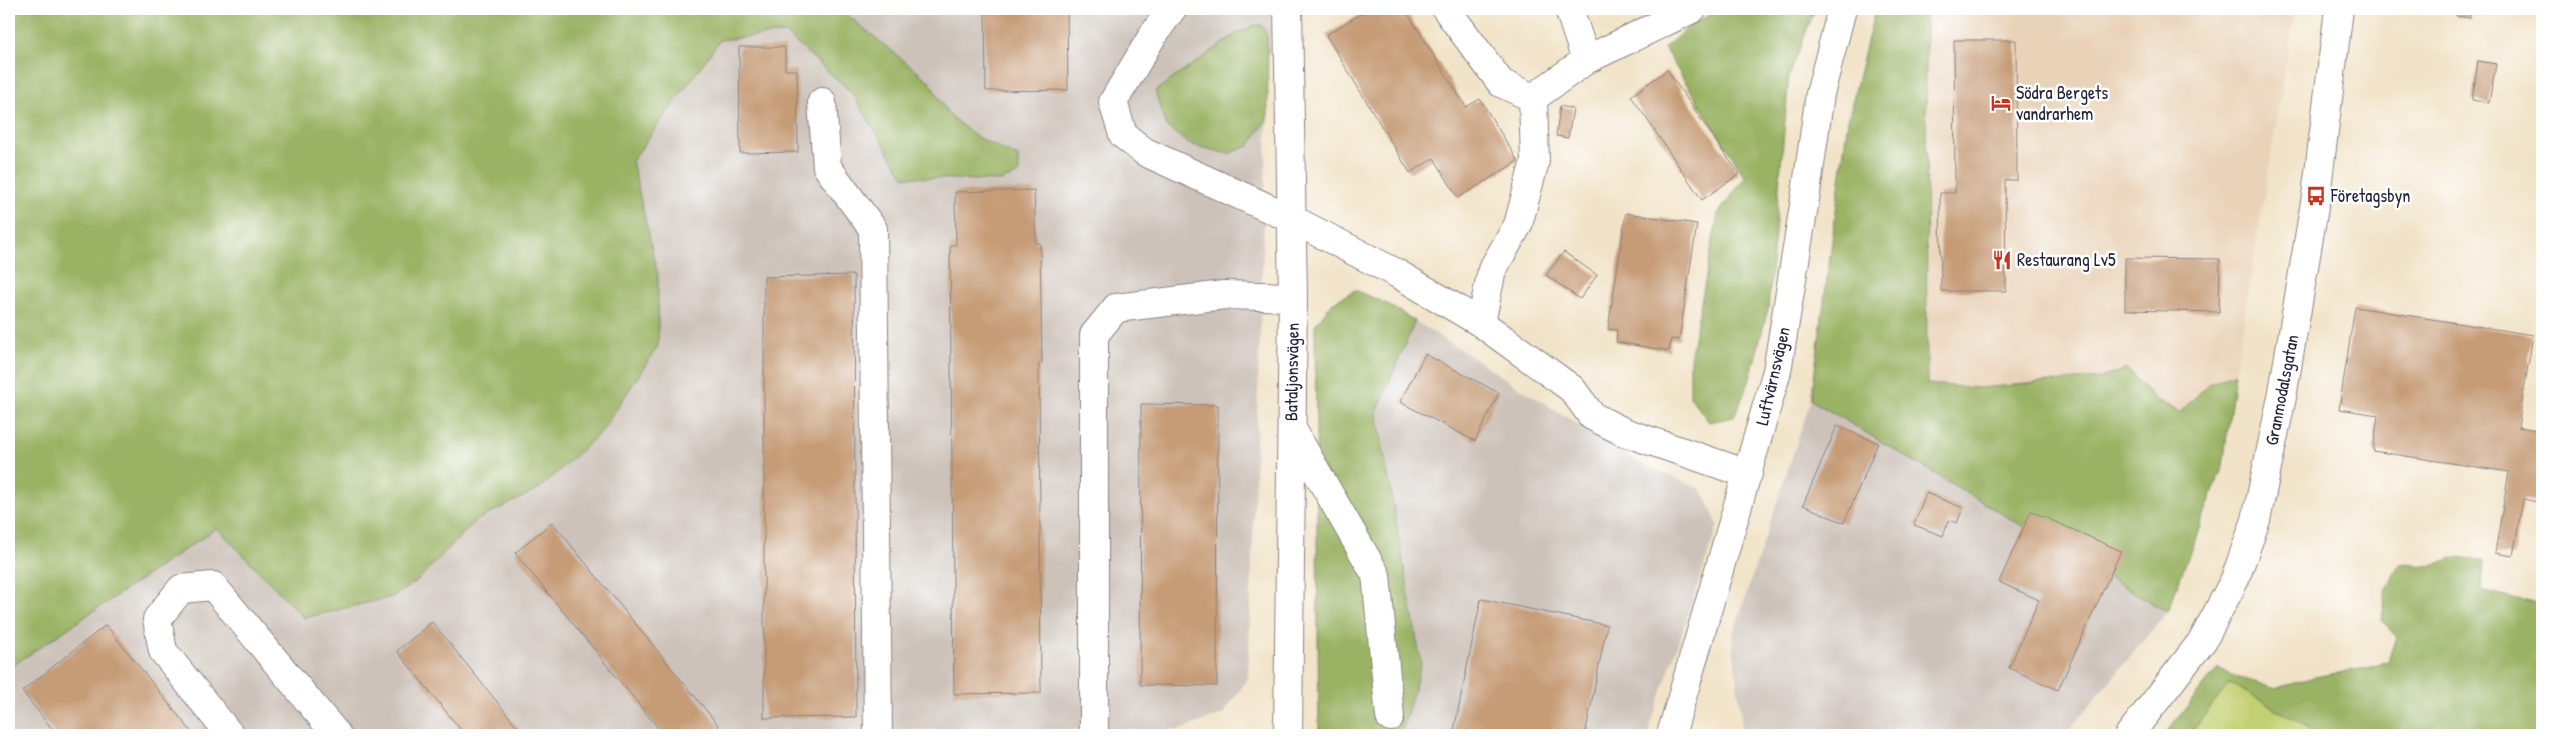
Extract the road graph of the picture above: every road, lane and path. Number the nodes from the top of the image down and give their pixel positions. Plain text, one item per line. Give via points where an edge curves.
1 (1172, 9) edge
2 (1288, 9) edge
3 (1446, 9) edge
4 (1569, 9) edge
5 (1692, 9) edge
6 (1842, 9) edge
7 (2339, 9) edge
8 (1586, 60) junction
9 (1533, 98) junction
10 (822, 102) dead end
11 (1290, 218) junction
12 (1293, 297) junction
13 (1481, 323) junction
14 (1292, 428) junction
15 (1748, 474) junction
16 (1390, 717) dead end
17 (230, 735) edge
18 (337, 735) edge
19 (878, 735) edge
20 (1094, 735) edge
21 (1288, 735) edge
22 (1671, 735) edge
23 (2129, 735) edge

1 - 11 street via 1153,34 1113,102 1123,135 1145,152
2 - 11 street, Bataljonsvägen
3 - 9 street via 1501,83
4 - 8 street
5 - 8 street
6 - 15 street, Luftvärnsvägen via 1820,94 1777,371
7 - 23 street, Granmodalsgatan via 2316,196 2282,398 2256,520 2235,579 2203,640
8 - 9 street
9 - 13 street via 1535,162 1518,225 1492,270
10 - 19 street via 827,167 873,229
11 - 12 street, Bataljonsvägen
11 - 13 street via 1398,274
12 - 14 street, Bataljonsvägen
12 - 20 street via 1224,295 1116,308 1094,335
13 - 15 street via 1572,389 1592,416 1624,432
14 - 16 street via 1376,575
14 - 21 street, Bataljonsvägen
15 - 22 street, Luftvärnsvägen
17 - 18 street via 163,651 157,619 181,589 213,586

